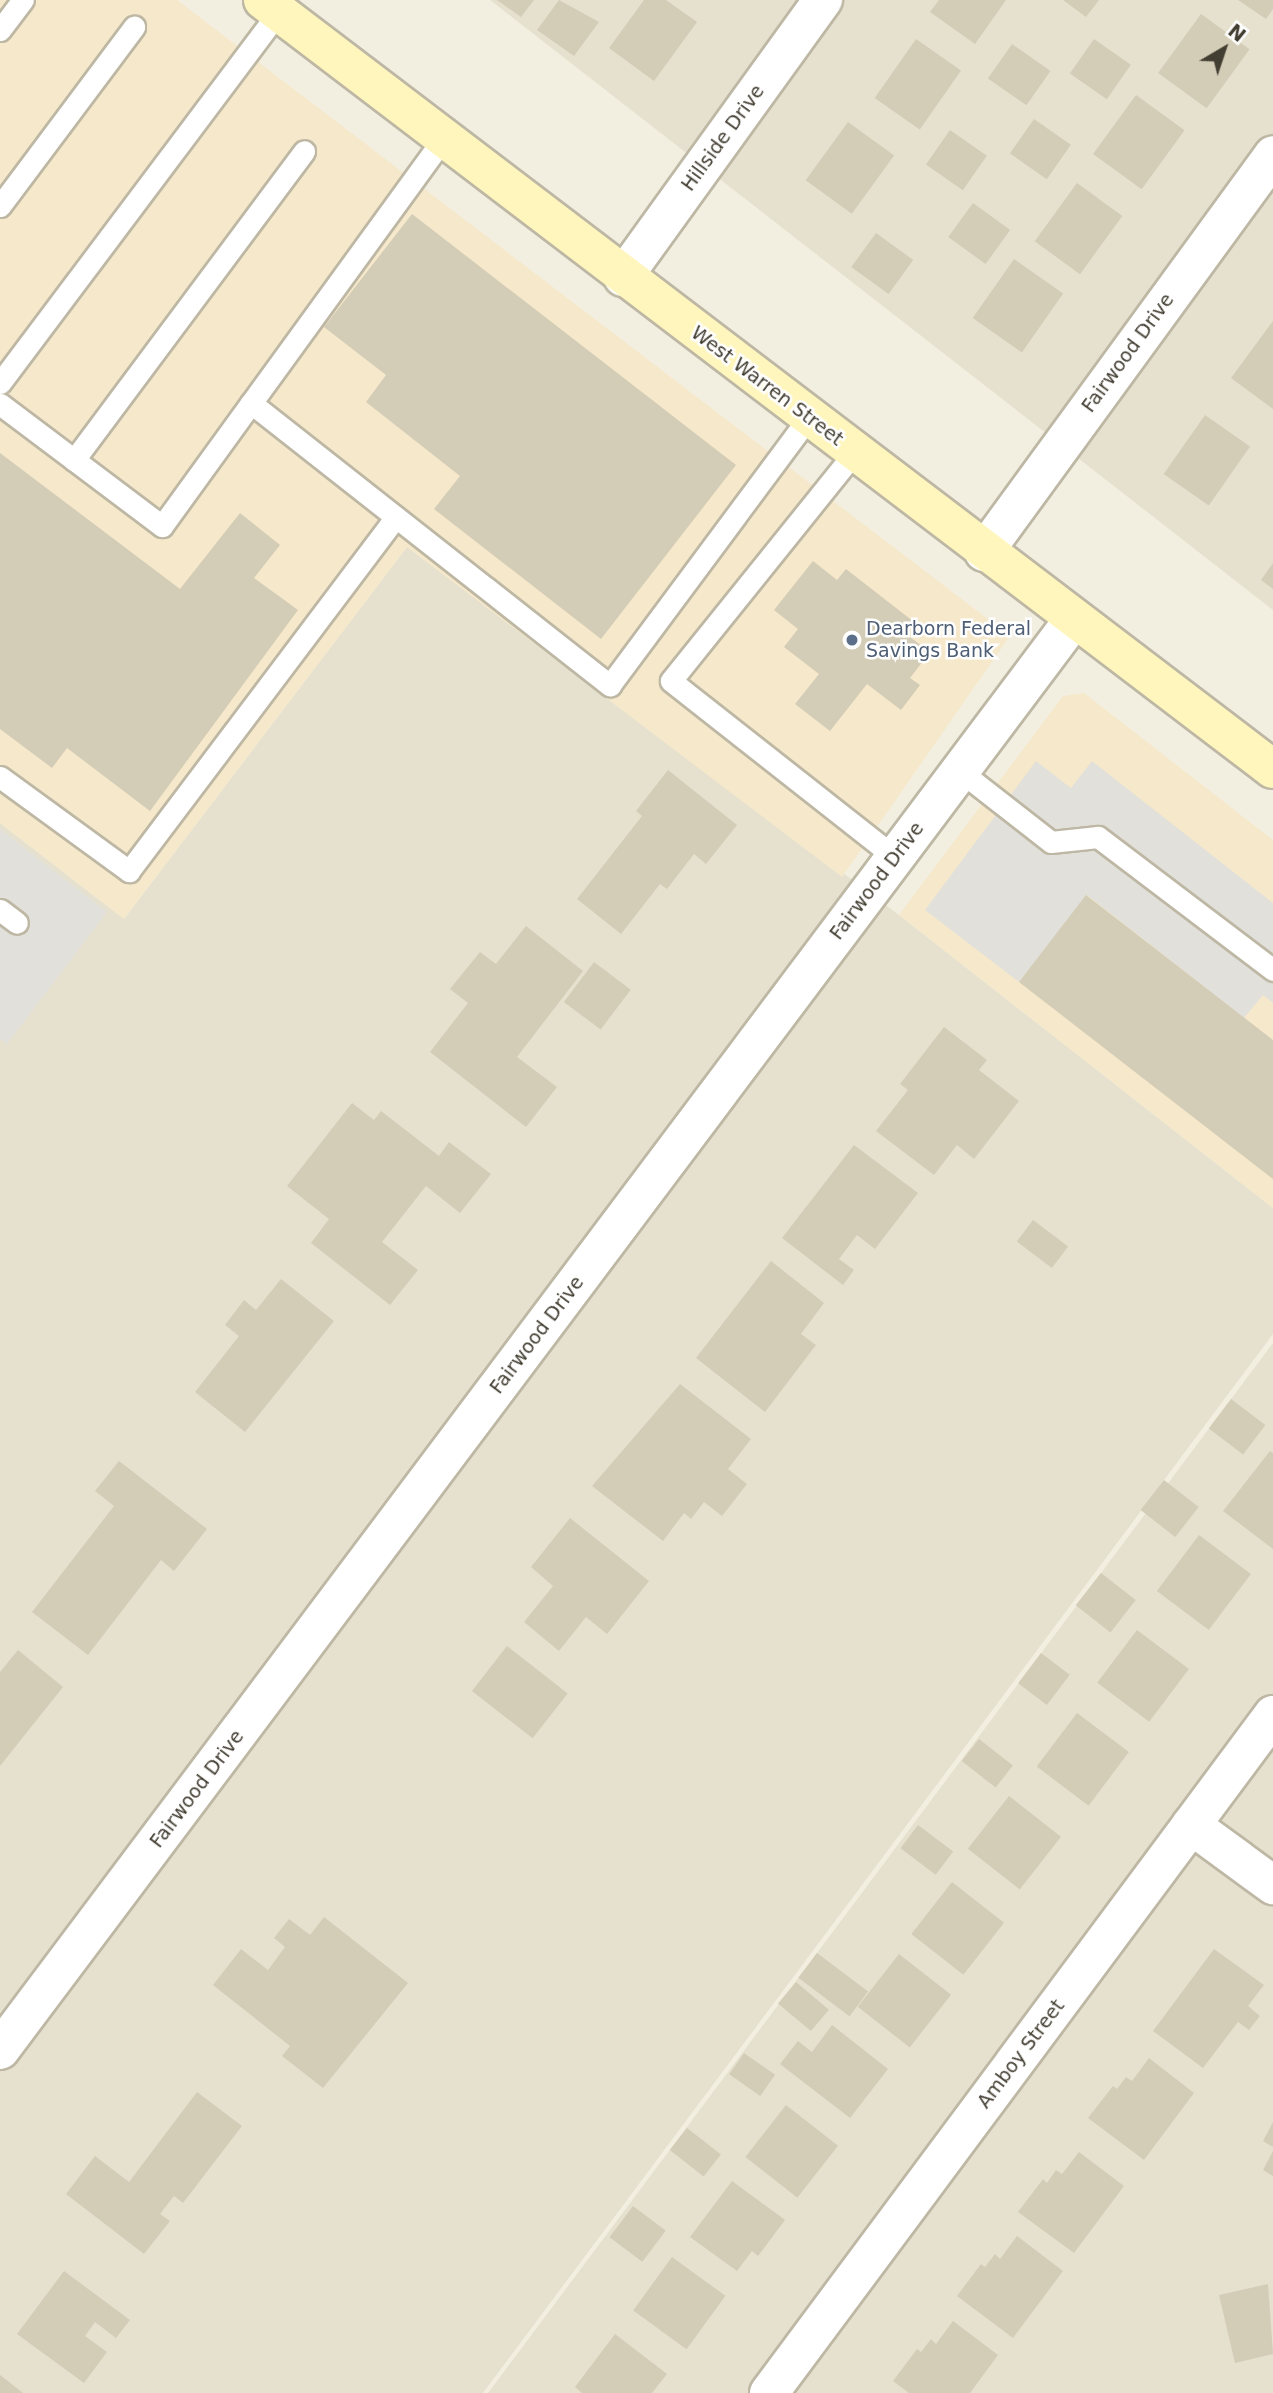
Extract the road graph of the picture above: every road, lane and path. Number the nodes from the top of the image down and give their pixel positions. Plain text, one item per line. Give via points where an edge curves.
1 (23, 0) edge
2 (823, 0) edge
3 (271, 6) edge
4 (134, 27) dead end
5 (0, 30) edge
6 (443, 139) junction
7 (303, 151) dead end
8 (1273, 155) edge
9 (0, 206) edge
10 (623, 277) junction
11 (0, 383) edge
12 (251, 403) junction
13 (0, 404) edge
14 (808, 418) junction
15 (854, 453) junction
16 (74, 460) junction
17 (396, 517) junction
18 (984, 552) junction
19 (1074, 620) junction
20 (1273, 769) edge
21 (960, 771) junction
22 (0, 777) edge
23 (895, 857) junction
24 (0, 910) edge
25 (17, 923) dead end
26 (1273, 970) edge
27 (1273, 1715) edge
28 (1191, 1825) junction
29 (1273, 1885) edge
30 (0, 2050) edge
31 (769, 2393) edge

1 - 5 lane
2 - 10 street, Hillside Drive
3 - 6 main road, West Warren Street
3 - 11 lane
4 - 9 lane
6 - 10 main road, West Warren Street
6 - 12 lane
7 - 16 lane
8 - 18 street, Fairwood Drive
10 - 14 main road, West Warren Street
12 - 16 lane via 162,526
12 - 17 lane
13 - 16 lane
14 - 15 main road, West Warren Street
14 - 17 lane via 610,685
15 - 18 main road, West Warren Street
15 - 23 lane via 671,681
17 - 22 lane via 129,871
18 - 19 main road, West Warren Street
19 - 20 main road, West Warren Street
19 - 21 street, Fairwood Drive
21 - 23 street, Fairwood Drive
21 - 26 lane via 1051,842 1098,837
23 - 30 street, Fairwood Drive
24 - 25 lane
27 - 28 street, Amboy Street
28 - 29 street
28 - 31 street, Amboy Street

